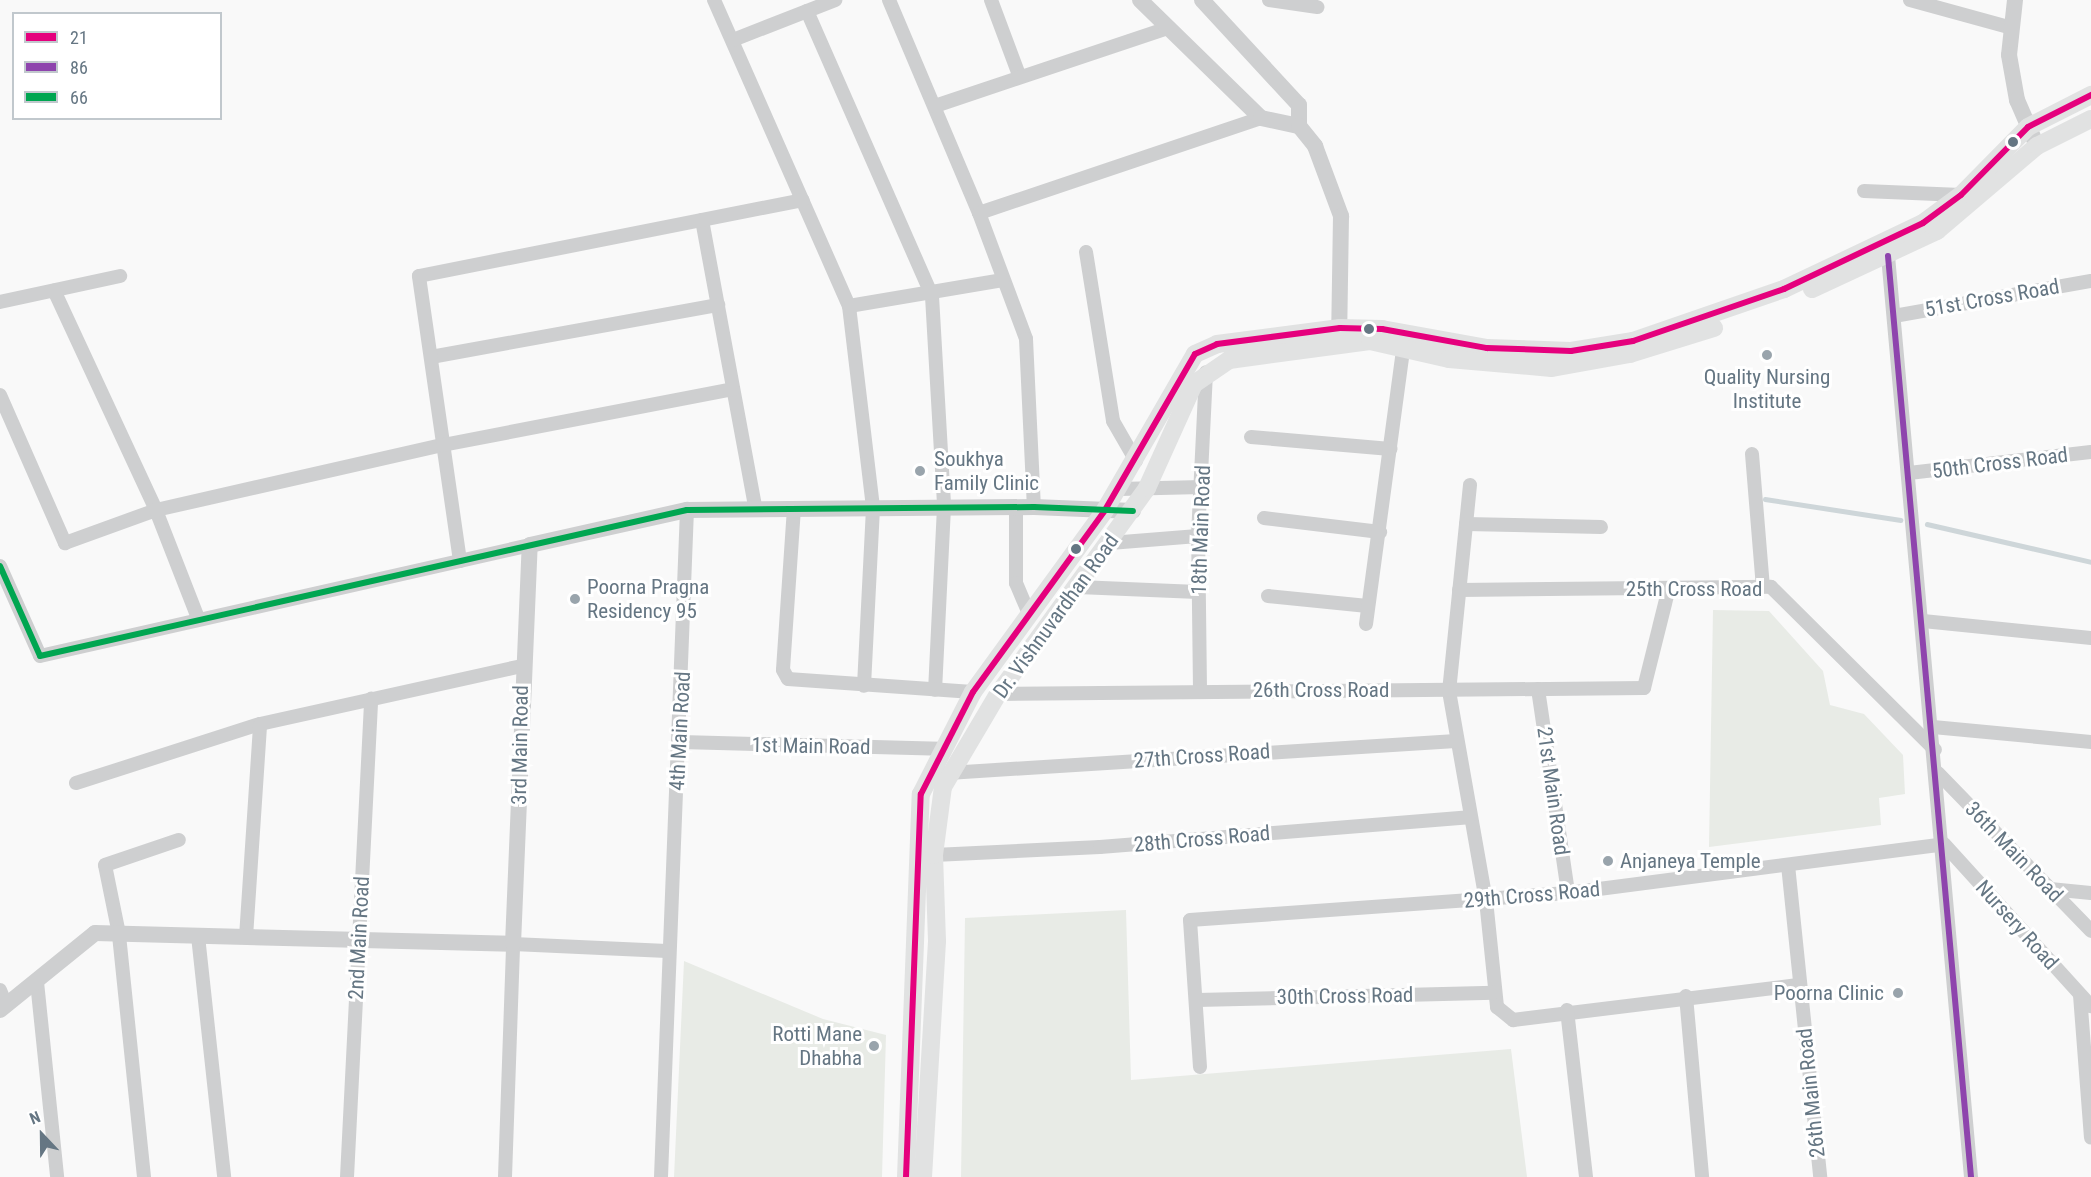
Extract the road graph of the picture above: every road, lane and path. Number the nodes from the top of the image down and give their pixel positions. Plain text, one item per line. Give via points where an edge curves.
1 (714, 0) edge
2 (835, 0) edge
3 (889, 0) edge
4 (992, 0) edge
5 (1140, 0) edge
6 (1202, 0) edge
7 (1269, 0) edge
8 (1910, 0) edge
9 (2015, 0) edge
10 (1317, 7) dead end
11 (807, 11) junction
12 (2009, 27) junction
13 (1168, 28) junction
14 (733, 39) junction
15 (1019, 75) junction
16 (2091, 95) edge
17 (935, 106) junction
18 (1261, 118) junction
19 (2091, 119) edge
20 (1299, 126) junction
21 (2028, 127) junction
22 (2037, 146) junction
23 (1864, 191) dead end
24 (1961, 195) junction
25 (803, 200) junction
26 (979, 213) junction
27 (702, 220) junction
28 (1086, 252) dead end
29 (1888, 256) junction
30 (120, 276) dead end
31 (1003, 280) junction
32 (2091, 281) edge
33 (54, 290) junction
34 (932, 296) junction
35 (0, 302) edge
36 (718, 305) junction
37 (849, 306) junction
38 (1894, 316) junction
39 (1339, 337) junction
40 (1403, 350) junction
41 (431, 357) junction
42 (1206, 372) junction
43 (733, 388) junction
44 (0, 395) edge
45 (1251, 437) dead end
46 (443, 445) junction
47 (1390, 449) junction
48 (2091, 452) edge
49 (1752, 454) dead end
50 (1136, 461) junction
51 (1909, 473) junction
52 (1470, 485) dead end
53 (1202, 487) junction
54 (1147, 488) junction
55 (1119, 489) junction
56 (873, 507) junction
57 (944, 507) junction
58 (1016, 507) junction
59 (1034, 507) junction
60 (794, 508) junction
61 (156, 510) junction
62 (687, 510) junction
63 (756, 510) junction
64 (1105, 510) junction
65 (1132, 511) junction
66 (1264, 518) dead end
67 (1466, 524) junction
68 (1601, 527) dead end
69 (1380, 532) junction
70 (1198, 536) junction
71 (1110, 543) junction
72 (530, 545) junction
73 (460, 561) junction
74 (0, 566) edge
75 (1078, 587) junction
76 (1763, 587) junction
77 (1669, 588) junction
78 (1459, 590) junction
79 (1197, 592) junction
80 (1268, 596) dead end
81 (1368, 606) junction
82 (1030, 616) junction
83 (198, 618) junction
84 (1923, 621) junction
85 (1366, 624) dead end
86 (2091, 638) edge
87 (521, 666) junction
88 (864, 686) junction
89 (975, 689) junction
90 (1200, 689) junction
91 (1538, 689) junction
92 (935, 690) junction
93 (1449, 691) junction
94 (997, 695) junction
95 (370, 699) junction
96 (260, 724) junction
97 (1933, 727) junction
98 (1456, 741) junction
99 (681, 742) junction
100 (2091, 742) edge
101 (940, 749) junction
102 (1935, 750) junction
103 (948, 773) junction
104 (1938, 773) junction
105 (76, 783) dead end
106 (1469, 817) junction
107 (179, 840) dead end
108 (1944, 844) junction
109 (934, 855) junction
110 (1788, 865) junction
111 (2050, 889) junction
112 (1568, 893) junction
113 (2091, 893) edge
114 (1486, 900) junction
115 (2091, 931) edge
116 (119, 934) junction
117 (198, 936) junction
118 (246, 937) junction
119 (359, 939) junction
120 (513, 944) junction
121 (667, 951) junction
122 (37, 982) junction
123 (1800, 985) junction
124 (1494, 993) junction
125 (2080, 995) junction
126 (1686, 996) junction
127 (1197, 1000) junction
128 (2, 1002) edge
129 (2091, 1006) edge
130 (1567, 1010) junction
131 (1200, 1067) dead end
132 (2091, 1138) edge
133 (57, 1177) edge
134 (144, 1177) edge
135 (224, 1177) edge
136 (347, 1177) edge
137 (505, 1177) edge
138 (661, 1177) edge
139 (906, 1177) edge
140 (923, 1177) edge
141 (1586, 1177) edge
142 (1702, 1177) edge
143 (1820, 1177) edge
144 (1971, 1177) edge

1 - 14 street
2 - 11 street
3 - 17 street
4 - 15 street
5 - 13 street
6 - 20 street via 1299,105
7 - 10 street
8 - 12 street
9 - 12 street
11 - 14 street
11 - 34 street
12 - 21 street via 2017,100
13 - 15 street
13 - 18 street
14 - 25 street
15 - 17 street
16 - 21 main road, Dr. Vishnuvardhan Road
17 - 26 street
18 - 20 street
18 - 26 street
19 - 22 main road, Dr. Vishnuvardhan Road
20 - 39 street via 1315,146 1341,216
21 - 22 street
21 - 24 main road, Dr. Vishnuvardhan Road
22 - 29 main road, Dr. Vishnuvardhan Road via 1937,231
23 - 24 street
24 - 39 main road, Dr. Vishnuvardhan Road via 1923,223 1784,289 1634,341 1571,351 1487,348 1382,329
25 - 27 street
25 - 37 street
26 - 31 street
27 - 36 street
27 - 41 street via 419,276
28 - 50 street via 1113,421
29 - 38 street
29 - 40 main road, Dr. Vishnuvardhan Road via 1676,342 1576,365 1505,366
30 - 33 street
31 - 34 street
31 - 59 street via 1026,339
32 - 38 street, 51st Cross Road
33 - 35 street
33 - 61 street
34 - 37 street
34 - 57 street
36 - 41 street
36 - 43 street
37 - 56 street
38 - 51 street
39 - 40 main road, Dr. Vishnuvardhan Road
39 - 42 main road, Dr. Vishnuvardhan Road via 1229,360
39 - 50 main road, Dr. Vishnuvardhan Road via 1217,344 1195,354 1179,374
40 - 47 street
41 - 46 street
42 - 53 street, 18th Main Road
42 - 54 main road, Dr. Vishnuvardhan Road via 1194,384
43 - 46 street
43 - 63 street
44 - 61 street via 65,543
45 - 47 street
46 - 61 street
46 - 73 street
47 - 69 street
48 - 51 street, 50th Cross Road
49 - 76 street
50 - 55 main road, Dr. Vishnuvardhan Road
51 - 84 street
52 - 67 street
53 - 54 street
53 - 70 street, 18th Main Road
54 - 55 street
54 - 65 main road, Dr. Vishnuvardhan Road
55 - 64 main road, Dr. Vishnuvardhan Road
56 - 57 street
56 - 60 street
56 - 88 street
57 - 58 street
57 - 92 street
58 - 59 street
58 - 82 street via 1016,583
59 - 64 street
60 - 63 street
60 - 88 street via 783,670 798,682
61 - 83 street
62 - 63 street
62 - 72 street
62 - 99 street, 4th Main Road
64 - 65 street
64 - 82 main road, Dr. Vishnuvardhan Road
65 - 71 main road, Dr. Vishnuvardhan Road
66 - 69 street
67 - 68 street
67 - 78 street
69 - 81 street
70 - 71 street
70 - 79 street, 18th Main Road
71 - 75 main road, Dr. Vishnuvardhan Road
72 - 73 street
72 - 87 street, 3rd Main Road
73 - 83 street
74 - 83 street via 40,656
75 - 79 street
75 - 94 main road, Dr. Vishnuvardhan Road
76 - 77 street, 25th Cross Road
76 - 102 street, 25th Cross Road via 1771,587
77 - 78 street, 25th Cross Road
77 - 91 street, 26th Cross Road via 1644,688
78 - 93 street
79 - 90 street, 18th Main Road
80 - 81 street
81 - 85 street
82 - 89 main road, Dr. Vishnuvardhan Road
84 - 86 street
84 - 97 street
87 - 95 street
87 - 120 street, 3rd Main Road
88 - 92 street
89 - 92 street
89 - 94 main road
89 - 101 main road, Dr. Vishnuvardhan Road
90 - 93 street, 26th Cross Road
90 - 94 street, 26th Cross Road
91 - 93 street, 26th Cross Road
91 - 112 street, 21st Main Road
93 - 98 street
94 - 103 main road, Dr. Vishnuvardhan Road
95 - 96 street
95 - 119 street, 2nd Main Road
96 - 105 street
96 - 118 street
97 - 100 street
97 - 102 street
98 - 103 street, 27th Cross Road
98 - 106 street
99 - 101 street, 1st Main Road
99 - 121 street, 4th Main Road
101 - 139 main road, Dr. Vishnuvardhan Road via 921,794 916,827
102 - 104 street
103 - 109 main road, Dr. Vishnuvardhan Road
104 - 108 street
104 - 111 street, 36th Main Road
106 - 109 street, 28th Cross Road via 1100,848
106 - 114 street
107 - 116 street via 105,865
108 - 110 street, 29th Cross Road
108 - 125 street, Nursery Road
108 - 144 street
109 - 140 main road, Dr. Vishnuvardhan Road via 937,941
110 - 112 street, 29th Cross Road
110 - 123 street, 26th Main Road
111 - 113 street
111 - 115 street, 36th Main Road
112 - 114 street, 29th Cross Road
114 - 124 street
114 - 127 street, 29th Cross Road via 1190,920
116 - 117 street
116 - 122 street via 95,933
116 - 134 street
117 - 118 street
117 - 135 street
118 - 119 street
119 - 120 street
119 - 136 street, 2nd Main Road
120 - 121 street
120 - 137 street
121 - 138 street, 4th Main Road
122 - 128 street
122 - 133 street
123 - 126 street
123 - 143 street, 26th Main Road
124 - 127 street, 30th Cross Road
124 - 130 street via 1497,1007 1513,1020
125 - 129 street, Nursery Road
125 - 132 street
126 - 130 street
126 - 142 street
127 - 131 street
130 - 141 street

